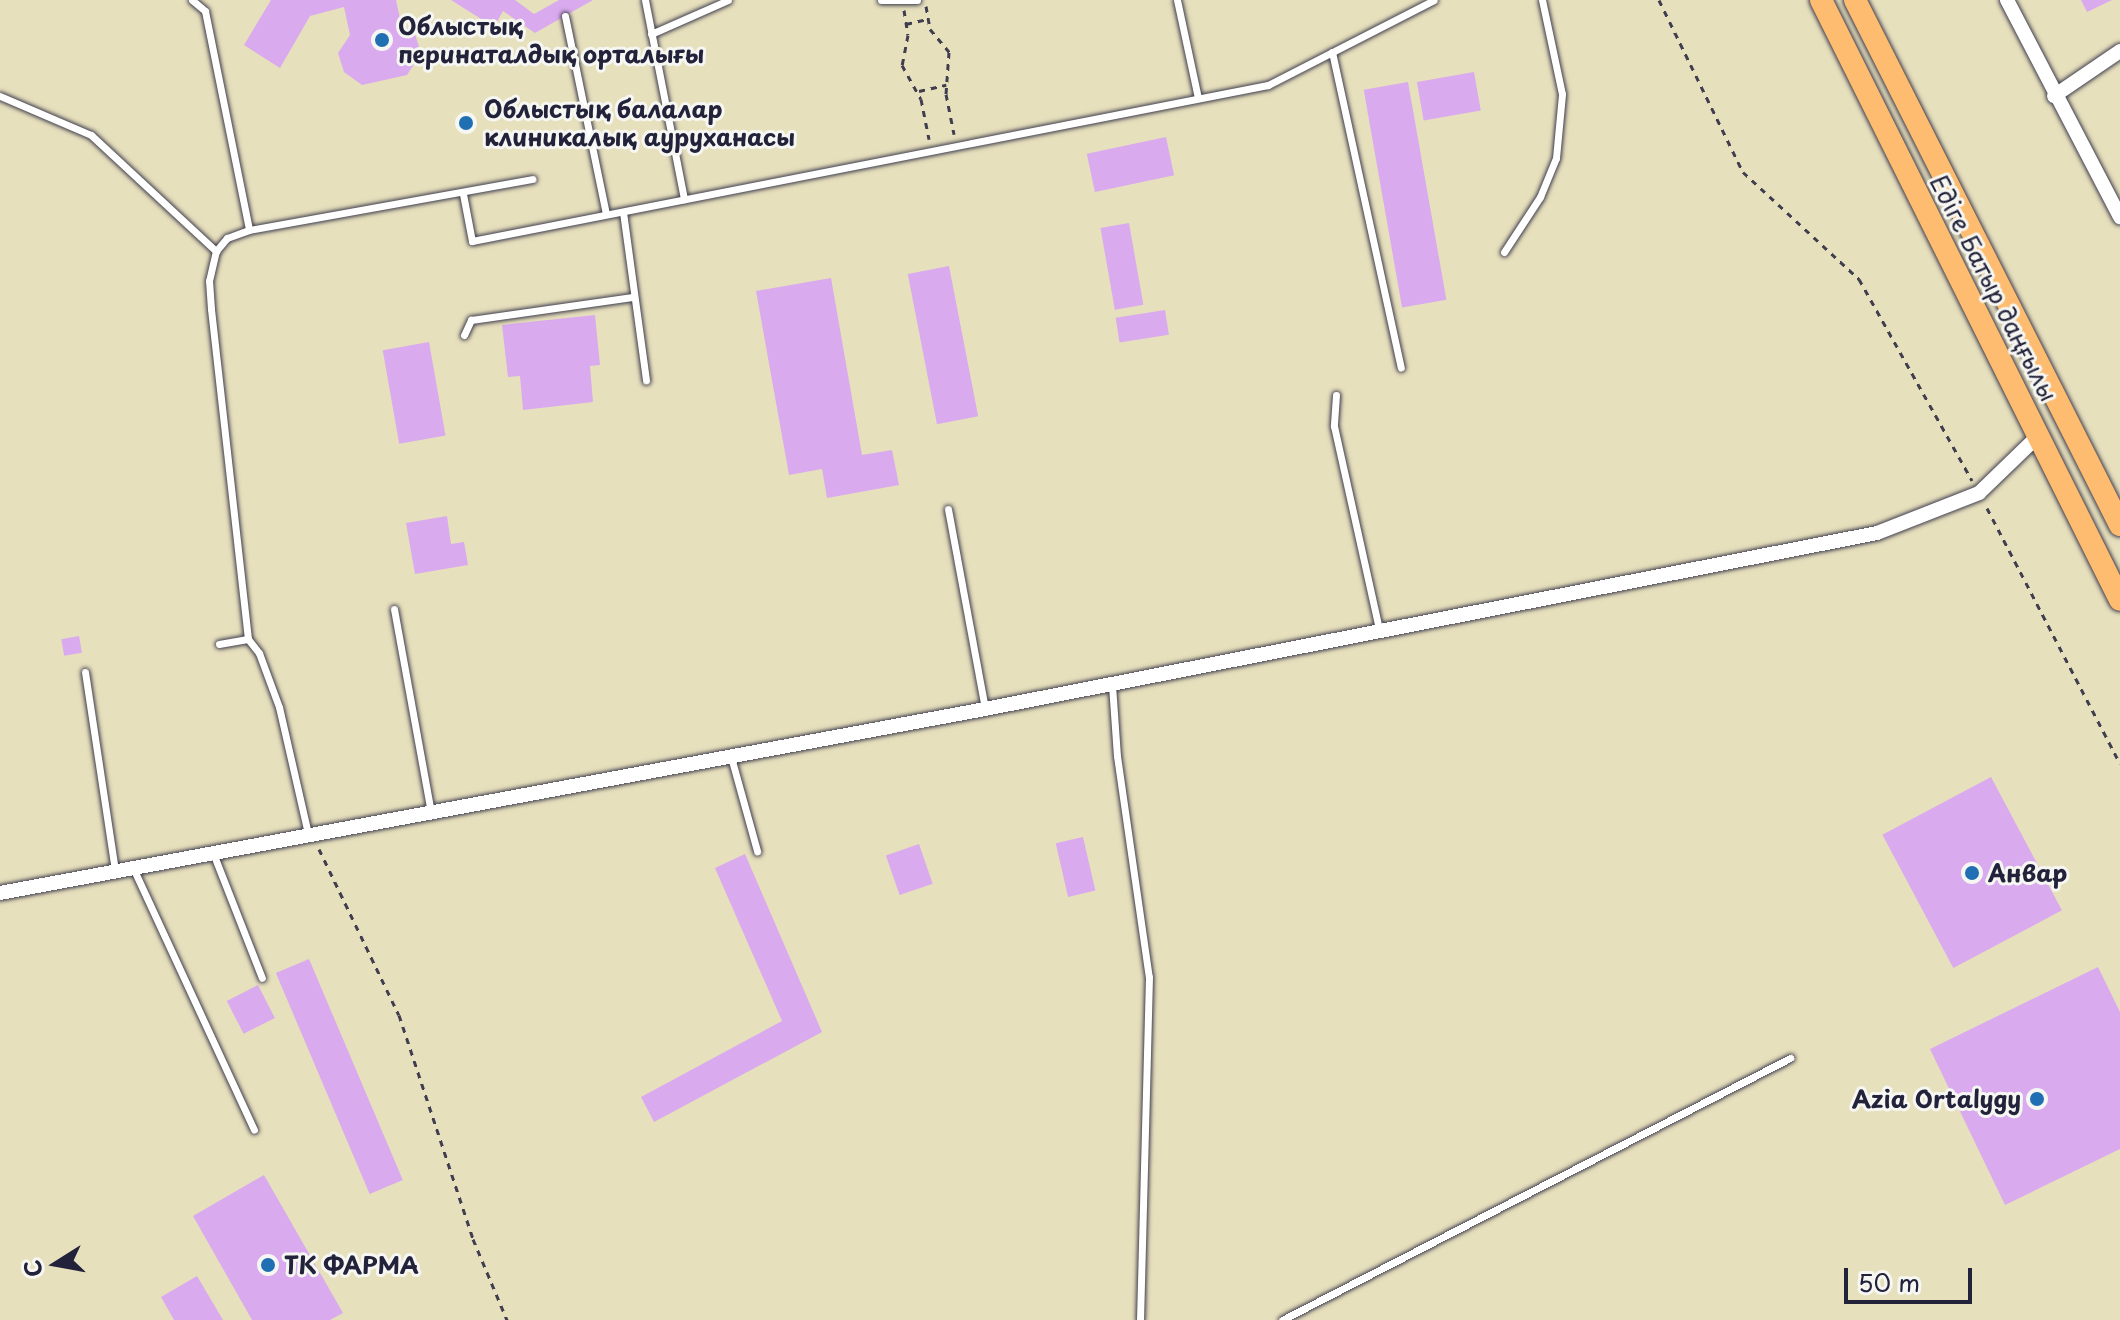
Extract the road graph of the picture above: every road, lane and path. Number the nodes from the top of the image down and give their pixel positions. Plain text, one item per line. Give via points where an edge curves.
1 (192, 0) edge
2 (645, 0) edge
3 (728, 0) edge
4 (881, 0) edge
5 (917, 0) edge
6 (925, 0) edge
7 (1177, 0) edge
8 (1434, 0) edge
9 (1542, 0) edge
10 (1659, 0) edge
11 (1821, 0) edge
12 (1855, 0) edge
13 (2007, 0) edge
14 (902, 3) junction
15 (565, 16) dead end
16 (928, 19) junction
17 (906, 24) junction
18 (651, 34) junction
19 (2120, 51) edge
20 (1332, 52) junction
21 (946, 85) junction
22 (917, 91) junction
23 (0, 96) edge
24 (2054, 96) junction
25 (1198, 98) junction
26 (956, 146) junction
27 (932, 151) junction
28 (532, 179) dead end
29 (463, 194) junction
30 (684, 199) junction
31 (623, 212) junction
32 (606, 214) junction
33 (2120, 217) edge
34 (249, 230) junction
35 (216, 251) junction
36 (1504, 252) dead end
37 (632, 297) junction
38 (464, 335) dead end
39 (1401, 368) dead end
40 (646, 380) dead end
41 (1336, 395) dead end
42 (2039, 435) junction
43 (1979, 493) junction
44 (948, 509) dead end
45 (2120, 525) edge
46 (2120, 600) edge
47 (394, 609) dead end
48 (1379, 629) junction
49 (248, 639) junction
50 (219, 644) dead end
51 (85, 672) dead end
52 (1112, 681) junction
53 (985, 709) junction
54 (730, 757) junction
55 (2120, 763) edge
56 (431, 812) junction
57 (308, 834) junction
58 (757, 851) dead end
59 (213, 853) junction
60 (134, 870) junction
61 (115, 873) junction
62 (0, 893) edge
63 (262, 978) dead end
64 (1790, 1058) dead end
65 (254, 1130) dead end
66 (507, 1320) edge
67 (1140, 1320) edge
68 (1282, 1320) edge

1 - 34 lane via 205,11
2 - 18 lane
3 - 18 lane
4 - 14 lane
5 - 14 lane
6 - 16 path
7 - 25 lane
8 - 20 lane
9 - 36 lane via 1562,94 1556,158 1540,197
10 - 43 path via 1743,172 1859,279
11 - 42 main road, Едіге Батыр даңғылы
12 - 45 main road, Едіге Батыр даңғылы
13 - 24 street
14 - 17 path
15 - 32 lane
16 - 17 path
16 - 21 path via 949,52
17 - 22 path via 902,65
18 - 30 lane
19 - 24 street
20 - 25 lane via 1268,85
20 - 39 lane
21 - 22 path
21 - 26 path
22 - 27 path
23 - 35 lane via 91,135
24 - 33 street
25 - 26 lane
26 - 27 lane
27 - 30 lane
28 - 29 lane
29 - 32 lane via 472,241
29 - 34 lane
30 - 31 lane
31 - 32 lane
31 - 37 lane
34 - 35 lane via 227,238
35 - 49 lane via 209,281 211,309
37 - 38 lane via 471,320
37 - 40 lane
41 - 48 lane via 1334,426
42 - 43 street
42 - 46 main road, Едіге Батыр даңғылы
43 - 48 street via 1877,533
43 - 55 path
44 - 53 lane
47 - 56 lane
48 - 52 street
49 - 50 lane
49 - 57 lane via 259,653 279,707
51 - 61 lane
52 - 53 street
52 - 67 lane via 1117,756 1149,977
53 - 54 street
54 - 56 street
54 - 58 lane
56 - 57 street
57 - 59 street
57 - 66 path via 334,871 399,1015 473,1239
59 - 60 street
59 - 63 lane
60 - 61 street
60 - 65 lane
61 - 62 street
64 - 68 lane

